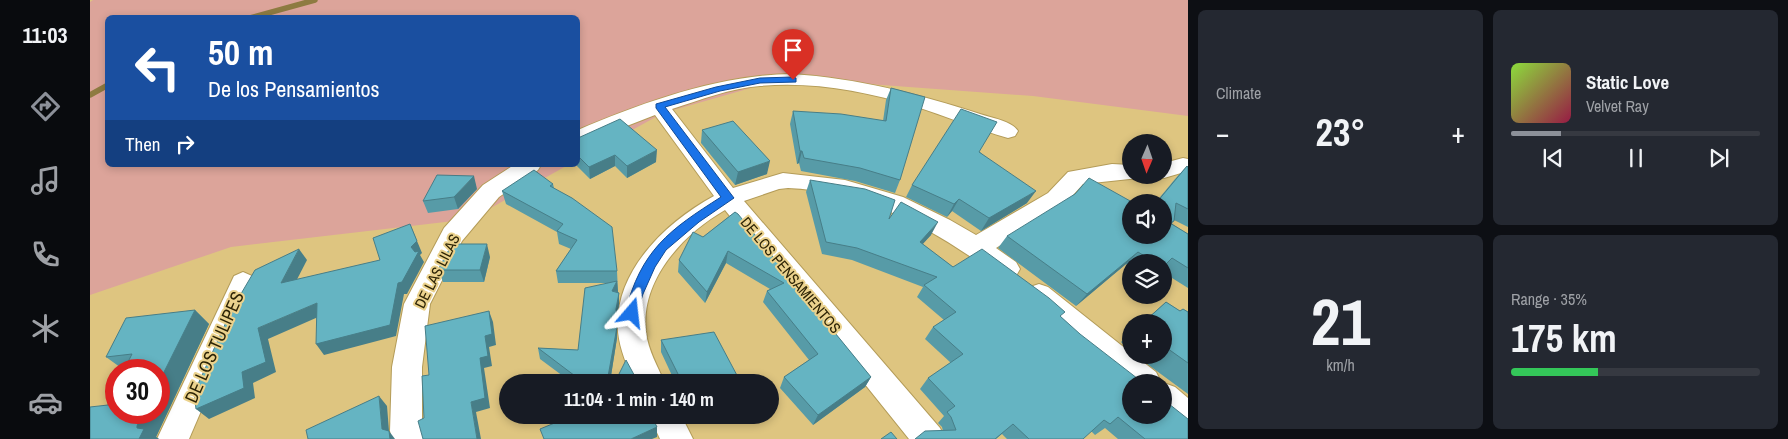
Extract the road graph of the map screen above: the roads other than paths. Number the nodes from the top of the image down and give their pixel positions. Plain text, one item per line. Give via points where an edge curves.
1 (659, 106) junction
2 (1008, 131) dead end
3 (580, 137) edge
4 (527, 167) edge
5 (1122, 172) edge
6 (1076, 177) junction
7 (1108, 195) edge
8 (728, 198) junction
9 (976, 247) junction
10 (243, 283) dead end
11 (645, 374) edge
12 (1136, 374) edge
13 (1172, 404) edge
14 (1188, 417) edge
15 (173, 439) edge
16 (408, 439) edge
17 (929, 439) edge

1 - 2 street via 760,80 793,80 843,85 903,97
1 - 3 street
1 - 8 street, DE LOS PENSAMIENTOS
4 - 16 street, DE LAS LILAS via 491,191 453,235 417,304 408,367
5 - 6 street
6 - 7 street
6 - 9 street via 1056,199
8 - 9 street via 778,181 857,191 899,204
8 - 11 street via 695,219 662,247 636,294 632,340
8 - 17 street, DE LOS PENSAMIENTOS
9 - 12 street
10 - 15 street, DE LOS TULIPES
13 - 14 street

